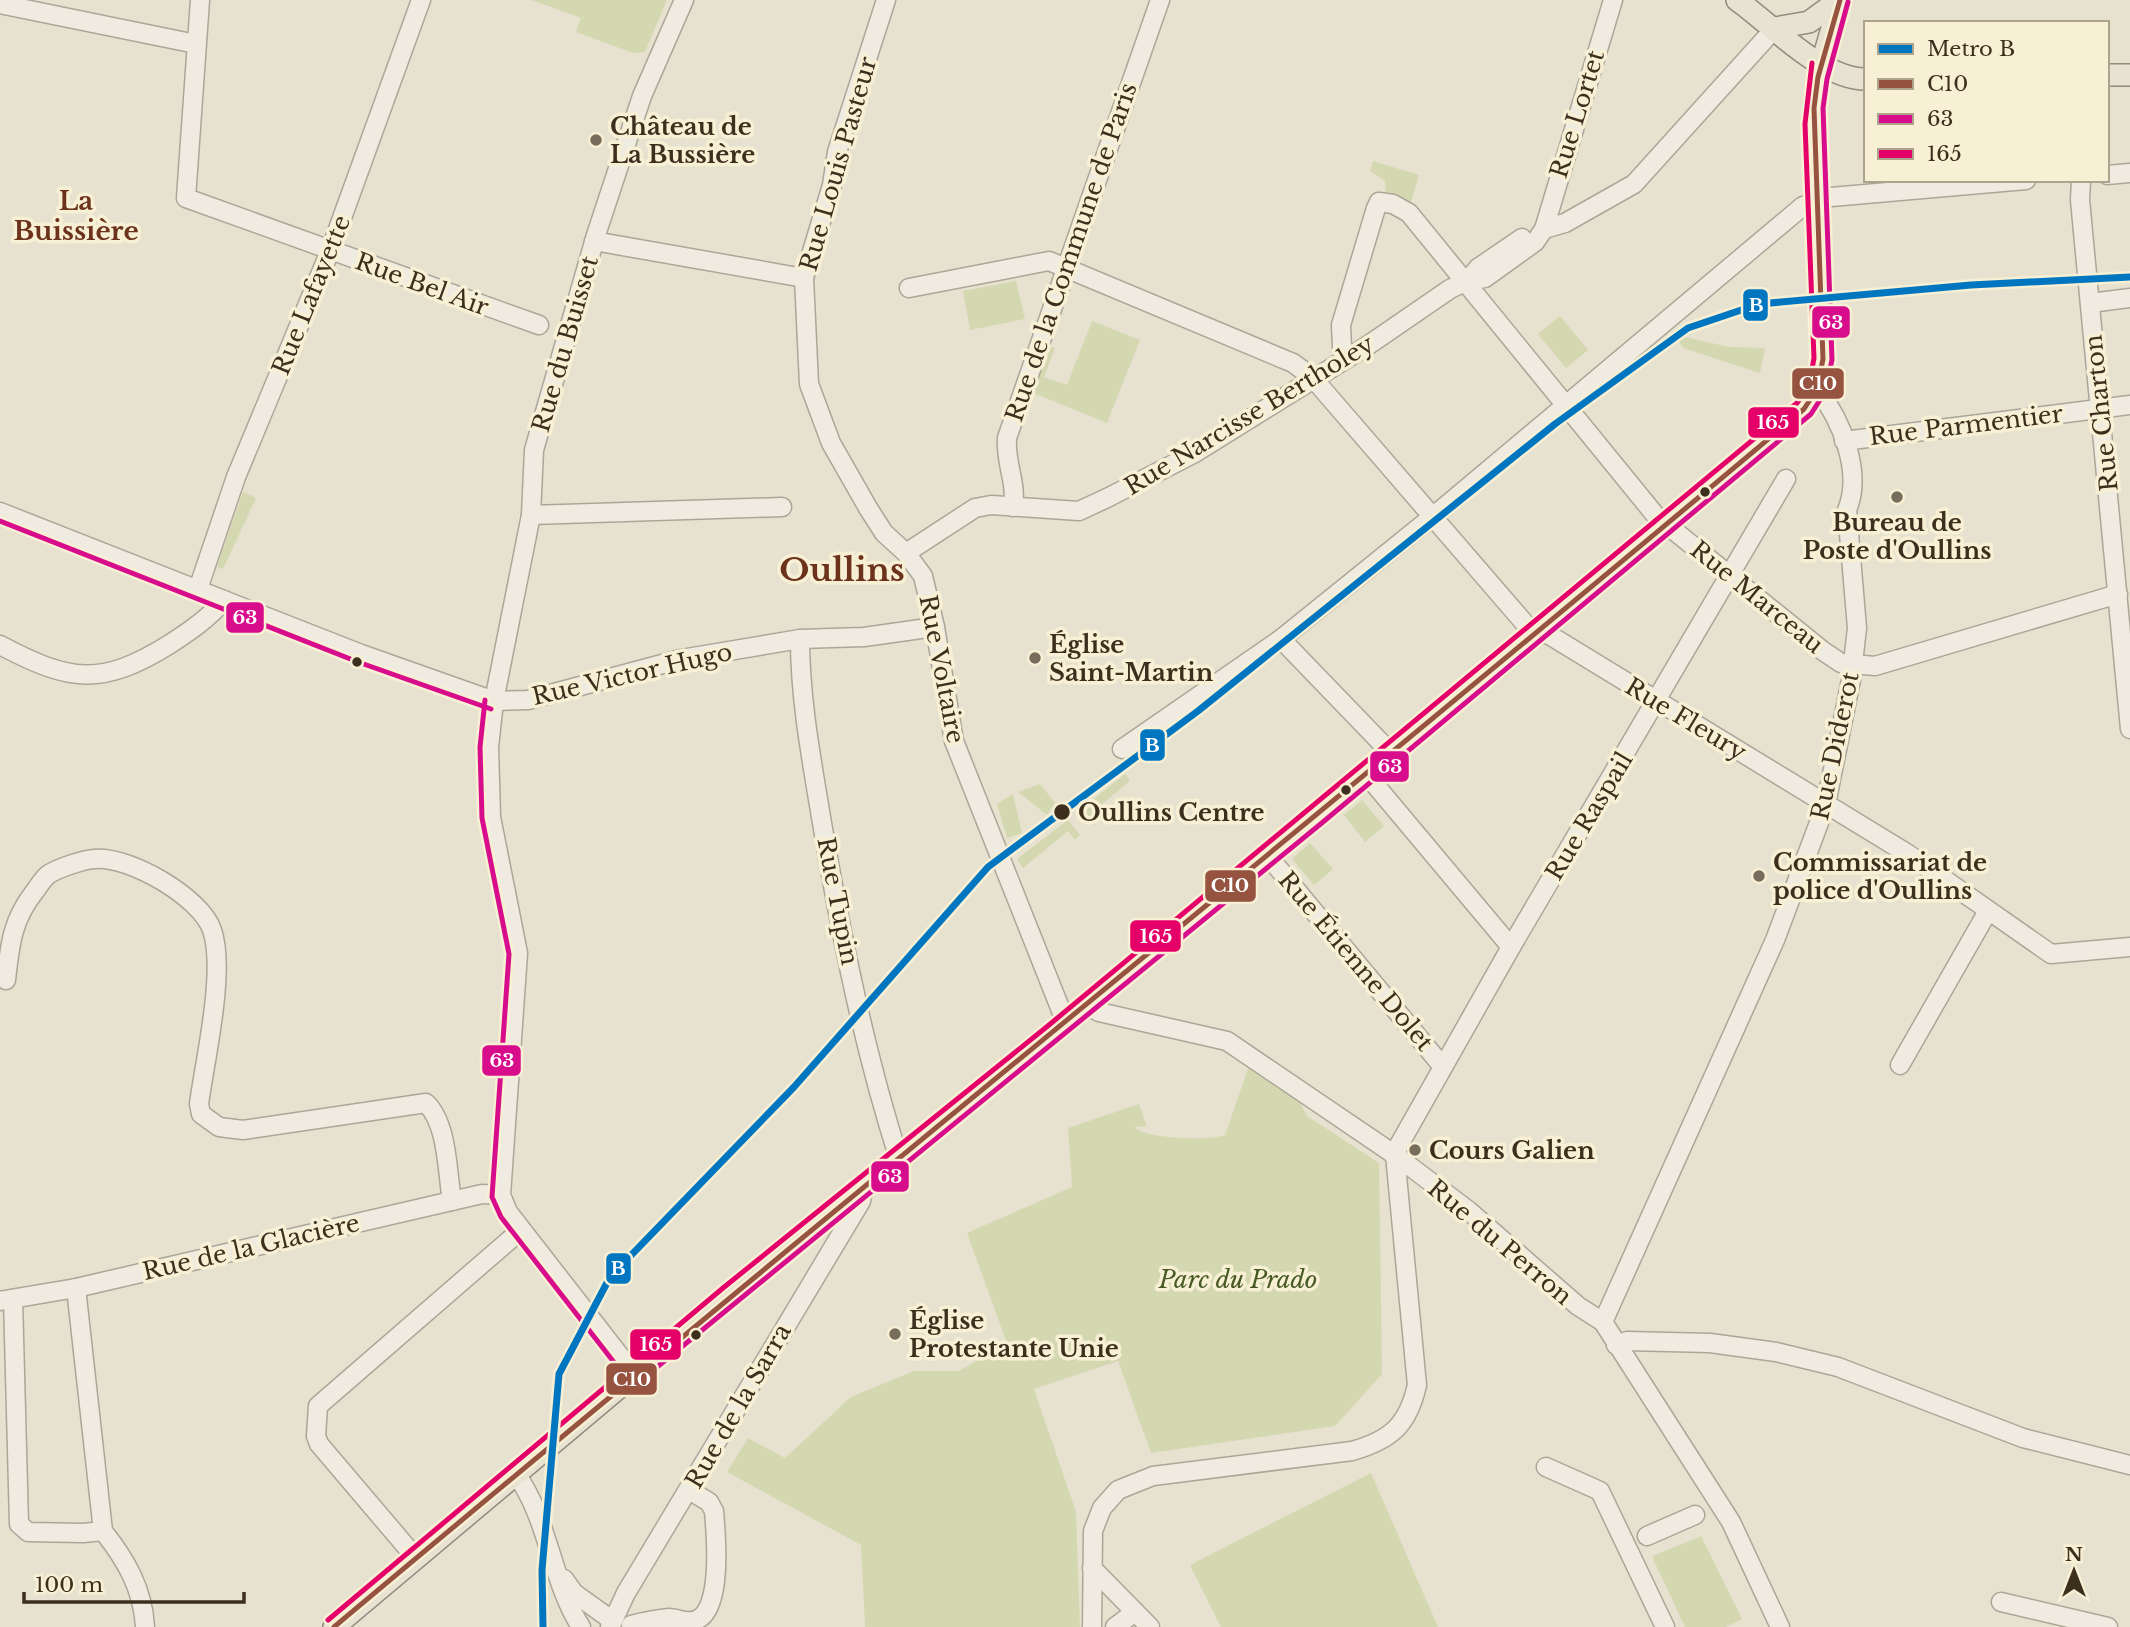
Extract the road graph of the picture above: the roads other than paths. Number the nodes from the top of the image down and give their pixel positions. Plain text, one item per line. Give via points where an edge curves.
1 (200, 0) edge
2 (421, 0) edge
3 (684, 0) edge
4 (886, 0) edge
5 (1160, 0) edge
6 (1612, 0) edge
7 (1737, 0) edge
8 (1839, 0) edge
9 (0, 4) edge
10 (1822, 25) junction
11 (1775, 28) junction
12 (196, 44) junction
13 (1821, 64) junction
14 (2109, 75) edge
15 (2130, 75) edge
16 (1864, 79) edge
17 (2130, 173) edge
18 (2109, 175) edge
19 (2006, 182) edge
20 (2081, 182) edge
21 (1817, 201) junction
22 (1541, 232) junction
23 (594, 241) junction
24 (331, 251) junction
25 (1064, 267) junction
26 (804, 278) junction
27 (1467, 281) junction
28 (909, 288) dead end
29 (2130, 298) edge
30 (2090, 303) junction
31 (539, 325) dead end
32 (1348, 356) junction
33 (1312, 377) junction
34 (1817, 389) junction
35 (1565, 405) junction
36 (2130, 405) edge
37 (2100, 408) junction
38 (1844, 441) junction
39 (1786, 479) dead end
40 (1013, 507) junction
41 (782, 508) dead end
42 (0, 512) edge
43 (531, 515) junction
44 (1432, 517) junction
45 (1667, 525) junction
46 (906, 553) junction
47 (1731, 576) junction
48 (198, 589) junction
49 (2118, 594) junction
50 (224, 600) junction
51 (935, 628) junction
52 (1539, 631) junction
53 (800, 639) junction
54 (1281, 639) junction
55 (0, 645) edge
56 (1853, 664) junction
57 (494, 701) junction
58 (1657, 701) junction
59 (2130, 729) edge
60 (1122, 748) dead end
61 (1391, 753) junction
62 (1366, 774) junction
63 (1826, 803) junction
64 (1268, 856) junction
65 (1988, 911) junction
66 (1511, 947) junction
67 (2130, 947) edge
68 (6, 980) dead end
69 (1086, 1005) junction
70 (1066, 1023) junction
71 (1900, 1065) dead end
72 (1444, 1067) junction
73 (1395, 1155) junction
74 (899, 1159) junction
75 (1426, 1181) junction
76 (864, 1186) junction
77 (501, 1195) junction
78 (450, 1202) junction
79 (1400, 1207) junction
80 (521, 1230) junction
81 (76, 1287) junction
82 (6, 1300) edge
83 (1604, 1322) junction
84 (1616, 1345) junction
85 (634, 1374) junction
86 (2130, 1465) edge
87 (1546, 1467) dead end
88 (516, 1474) junction
89 (689, 1490) junction
90 (1695, 1515) dead end
91 (103, 1531) junction
92 (1638, 1542) junction
93 (415, 1558) junction
94 (556, 1567) junction
95 (1092, 1569) junction
96 (2001, 1602) dead end
97 (1135, 1612) junction
98 (621, 1623) edge
99 (145, 1627) edge
100 (334, 1627) edge
101 (581, 1627) edge
102 (1092, 1627) edge
103 (1115, 1627) edge
104 (1150, 1627) edge
105 (1665, 1627) edge
106 (1780, 1627) edge
107 (2108, 1627) edge

1 - 12 street
2 - 24 street, Rue Lafayette
3 - 23 street, Rue du Buisset via 642,96
4 - 26 street, Rue Louis Pasteur via 837,152
5 - 25 street, Rue de la Commune de Paris
6 - 22 street, Rue Lortet
7 - 11 main road
8 - 10 main road
9 - 12 street
10 - 11 main road
10 - 13 main road
11 - 13 main road
11 - 22 street, Rue Narcisse Bertholey via 1634,184
12 - 24 street, Rue Bel Air via 186,198
13 - 16 main road via 1843,77
13 - 21 main road via 1814,107
14 - 15 main road
17 - 18 street
19 - 21 street
20 - 30 street, Rue Charton
21 - 34 main road via 1823,359
21 - 35 street via 1796,211
22 - 27 street, Rue Narcisse Bertholey via 1528,233
23 - 26 street
23 - 43 street, Rue du Buisset via 534,450
24 - 31 street, Rue Bel Air
24 - 48 street, Rue Lafayette via 236,477
25 - 28 street, Rue Fleury via 1049,261
25 - 33 street, Rue Fleury via 1293,363
25 - 40 street, Rue de la Commune de Paris via 1007,438 1005,457 1016,489
26 - 46 street, Rue Louis Pasteur via 809,384 827,433 884,533
27 - 32 street, Rue Narcisse Bertholey
27 - 32 street, Rue Marceau via 1409,213 1380,202 1341,325 1342,348
27 - 35 street, Rue Marceau
29 - 30 street
30 - 37 street, Rue Charton
32 - 33 street, Rue Narcisse Bertholey
33 - 40 street, Rue Narcisse Bertholey via 1193,454 1079,511
33 - 44 street, Rue Fleury
34 - 38 street, Rue Diderot via 1829,404
34 - 45 main road via 1804,409
35 - 44 street
35 - 45 street, Rue Marceau
36 - 37 street, Rue Parmentier
37 - 38 street, Rue Parmentier
37 - 49 street, Rue Charton
38 - 56 street, Rue Diderot via 1853,496 1847,510 1857,628
39 - 47 street, Rue Raspail
40 - 46 street, Rue Narcisse Bertholey via 975,508
41 - 43 street
42 - 48 street
43 - 57 street, Rue du Buisset
44 - 52 street, Rue Fleury via 1515,614
44 - 54 street
45 - 47 street, Rue Marceau
45 - 52 main road
46 - 51 street, Rue Voltaire via 923,576
47 - 56 street, Rue Marceau via 1823,651 1841,663
47 - 58 street, Rue Raspail
48 - 50 street
49 - 56 street, Rue Marceau via 1875,666
49 - 59 street, Rue Charton
50 - 55 street via 193,629 119,671 62,671
50 - 57 street
51 - 53 street, Rue Victor Hugo
51 - 70 street, Rue Voltaire via 954,741
52 - 58 street, Rue Fleury
52 - 61 main road
53 - 57 street, Rue Victor Hugo via 681,659 528,700
53 - 74 street, Rue Tupin via 808,738 835,895
54 - 60 street
54 - 61 street
56 - 63 street, Rue Diderot
57 - 77 street, Rue du Buisset via 489,747 491,817 518,953
58 - 63 street, Rue Fleury
58 - 66 street, Rue Raspail
61 - 62 main road
62 - 64 main road
62 - 66 street
63 - 65 street, Rue Fleury
63 - 83 street, Rue Diderot via 1770,953
64 - 69 main road
64 - 72 street, Rue Étienne Dolet
65 - 67 street, Rue Fleury via 2051,954
65 - 71 street
66 - 72 street, Rue Raspail
68 - 78 street via 11,932 47,875 95,859 159,879 198,906 212,929 218,959 201,1114 219,1127 243,1130 426,1103 434,1111
69 - 70 main road
69 - 73 street, Rue du Perron via 1099,1012 1227,1041
70 - 74 main road
72 - 73 street, Rue Raspail
73 - 75 street, Rue du Perron
73 - 79 street
74 - 76 main road
75 - 79 street via 1409,1188
75 - 83 street, Rue du Perron via 1469,1210 1578,1306
76 - 85 main road
76 - 89 street, Rue de la Sarra via 861,1200
77 - 78 street, Rue de la Glacière via 482,1194
77 - 80 street
78 - 81 street, Rue de la Glacière
79 - 95 street via 1417,1385 1405,1420 1376,1443 1352,1451 1153,1476 1126,1485 1098,1515
80 - 85 street
80 - 93 street via 318,1406 319,1444
81 - 82 street, Rue de la Glacière
81 - 91 street
82 - 91 street via 19,1524 28,1532
83 - 84 street, Rue du Perron
84 - 86 street via 1627,1341 1710,1343 1776,1352 1826,1364 2023,1438
84 - 106 street, Rue du Perron via 1731,1521
85 - 88 main road
87 - 92 street via 1600,1491
88 - 93 main road
88 - 94 street via 532,1497
89 - 98 street, Rue de la Sarra via 626,1593
89 - 98 street via 709,1502 714,1511 716,1578 709,1605 693,1621 671,1618
90 - 92 street
91 - 99 street via 136,1581
92 - 105 street
93 - 100 main road
94 - 98 street via 573,1593
94 - 101 street via 569,1609
95 - 97 street
95 - 102 street
96 - 107 street
97 - 103 street
97 - 104 street

